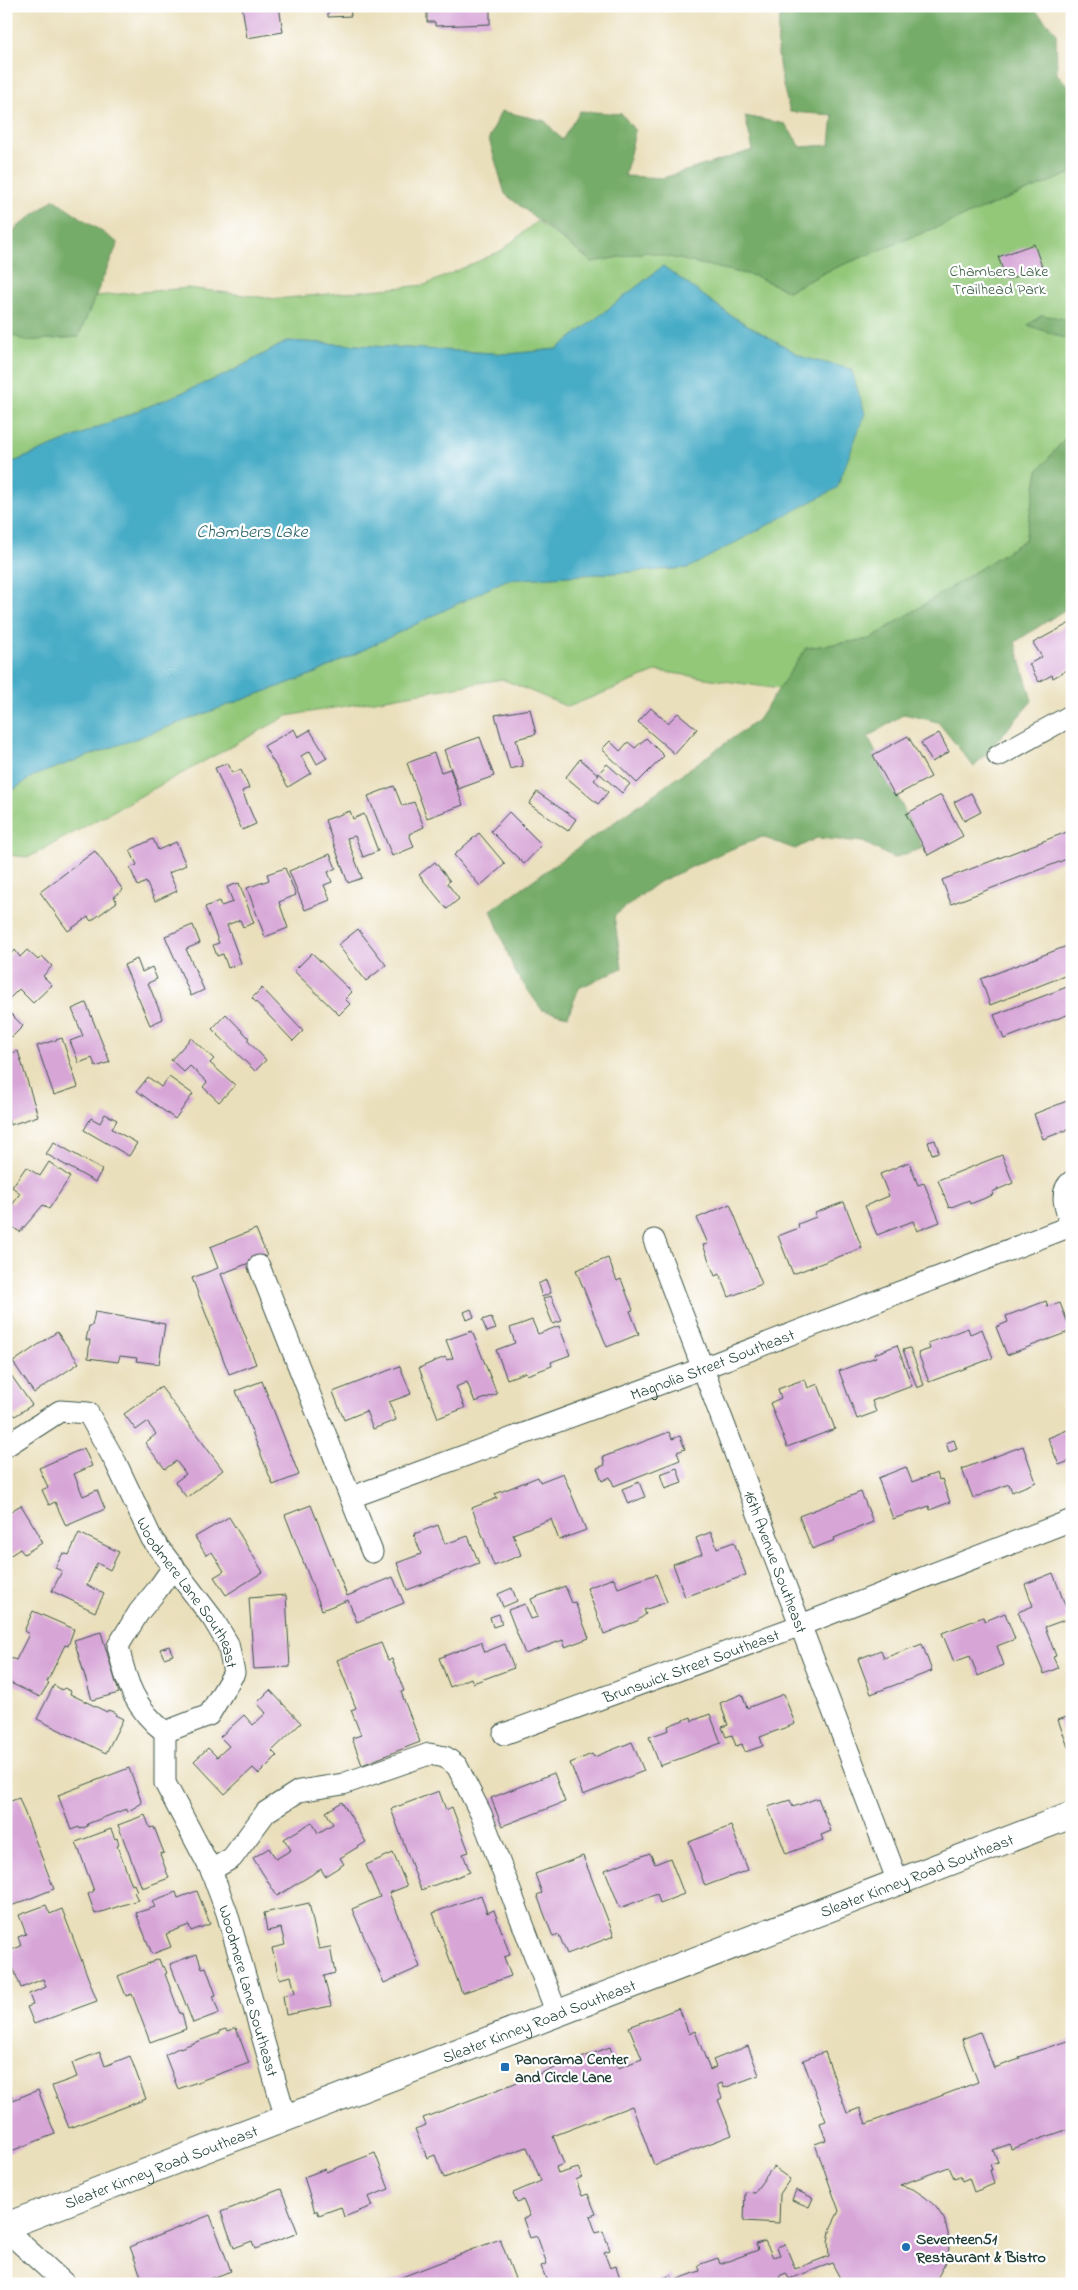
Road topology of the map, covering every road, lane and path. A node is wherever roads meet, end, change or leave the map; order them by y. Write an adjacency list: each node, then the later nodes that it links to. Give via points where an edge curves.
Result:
1 (1072, 715): 2 (street)
2 (998, 756)
3 (1072, 1180): 4 (street, via 1063,1199)
4 (1072, 1227): 7 (street, Magnolia Street Southeast)
5 (654, 1240): 7 (street, 16th Avenue Southeast)
6 (260, 1266): 9 (street)
7 (703, 1368): 9 (street, Magnolia Street Southeast); 13 (street, 16th Avenue Southeast)
8 (6, 1446): 12 (street, Woodmere Lane Southeast, via 60,1411 88,1414 116,1463 152,1539)
9 (352, 1496): 11 (street)
10 (1072, 1520): 13 (street, Brunswick Street Southeast)
11 (372, 1552)
12 (174, 1566): 14 (street, via 118,1646 125,1679 148,1719); 14 (street, Woodmere Lane Southeast, via 228,1644 234,1673 209,1715)
13 (801, 1625): 15 (street, Brunswick Street Southeast); 18 (street, 16th Avenue Southeast)
14 (166, 1732): 17 (street, Woodmere Lane Southeast, via 165,1783)
15 (504, 1734)
16 (1072, 1815): 18 (street, Sleater Kinney Road Southeast)
17 (211, 1870): 19 (street, via 232,1858 266,1812 299,1791 343,1784 429,1754 445,1757 457,1766 470,1788); 20 (street, Woodmere Lane Southeast, via 227,1913)
18 (898, 1882): 19 (street, Sleater Kinney Road Southeast)
19 (557, 2014): 20 (street, Sleater Kinney Road Southeast)
20 (286, 2119): 21 (street, Sleater Kinney Road Southeast)
21 (6, 2228): 22 (street)
22 (66, 2284)

